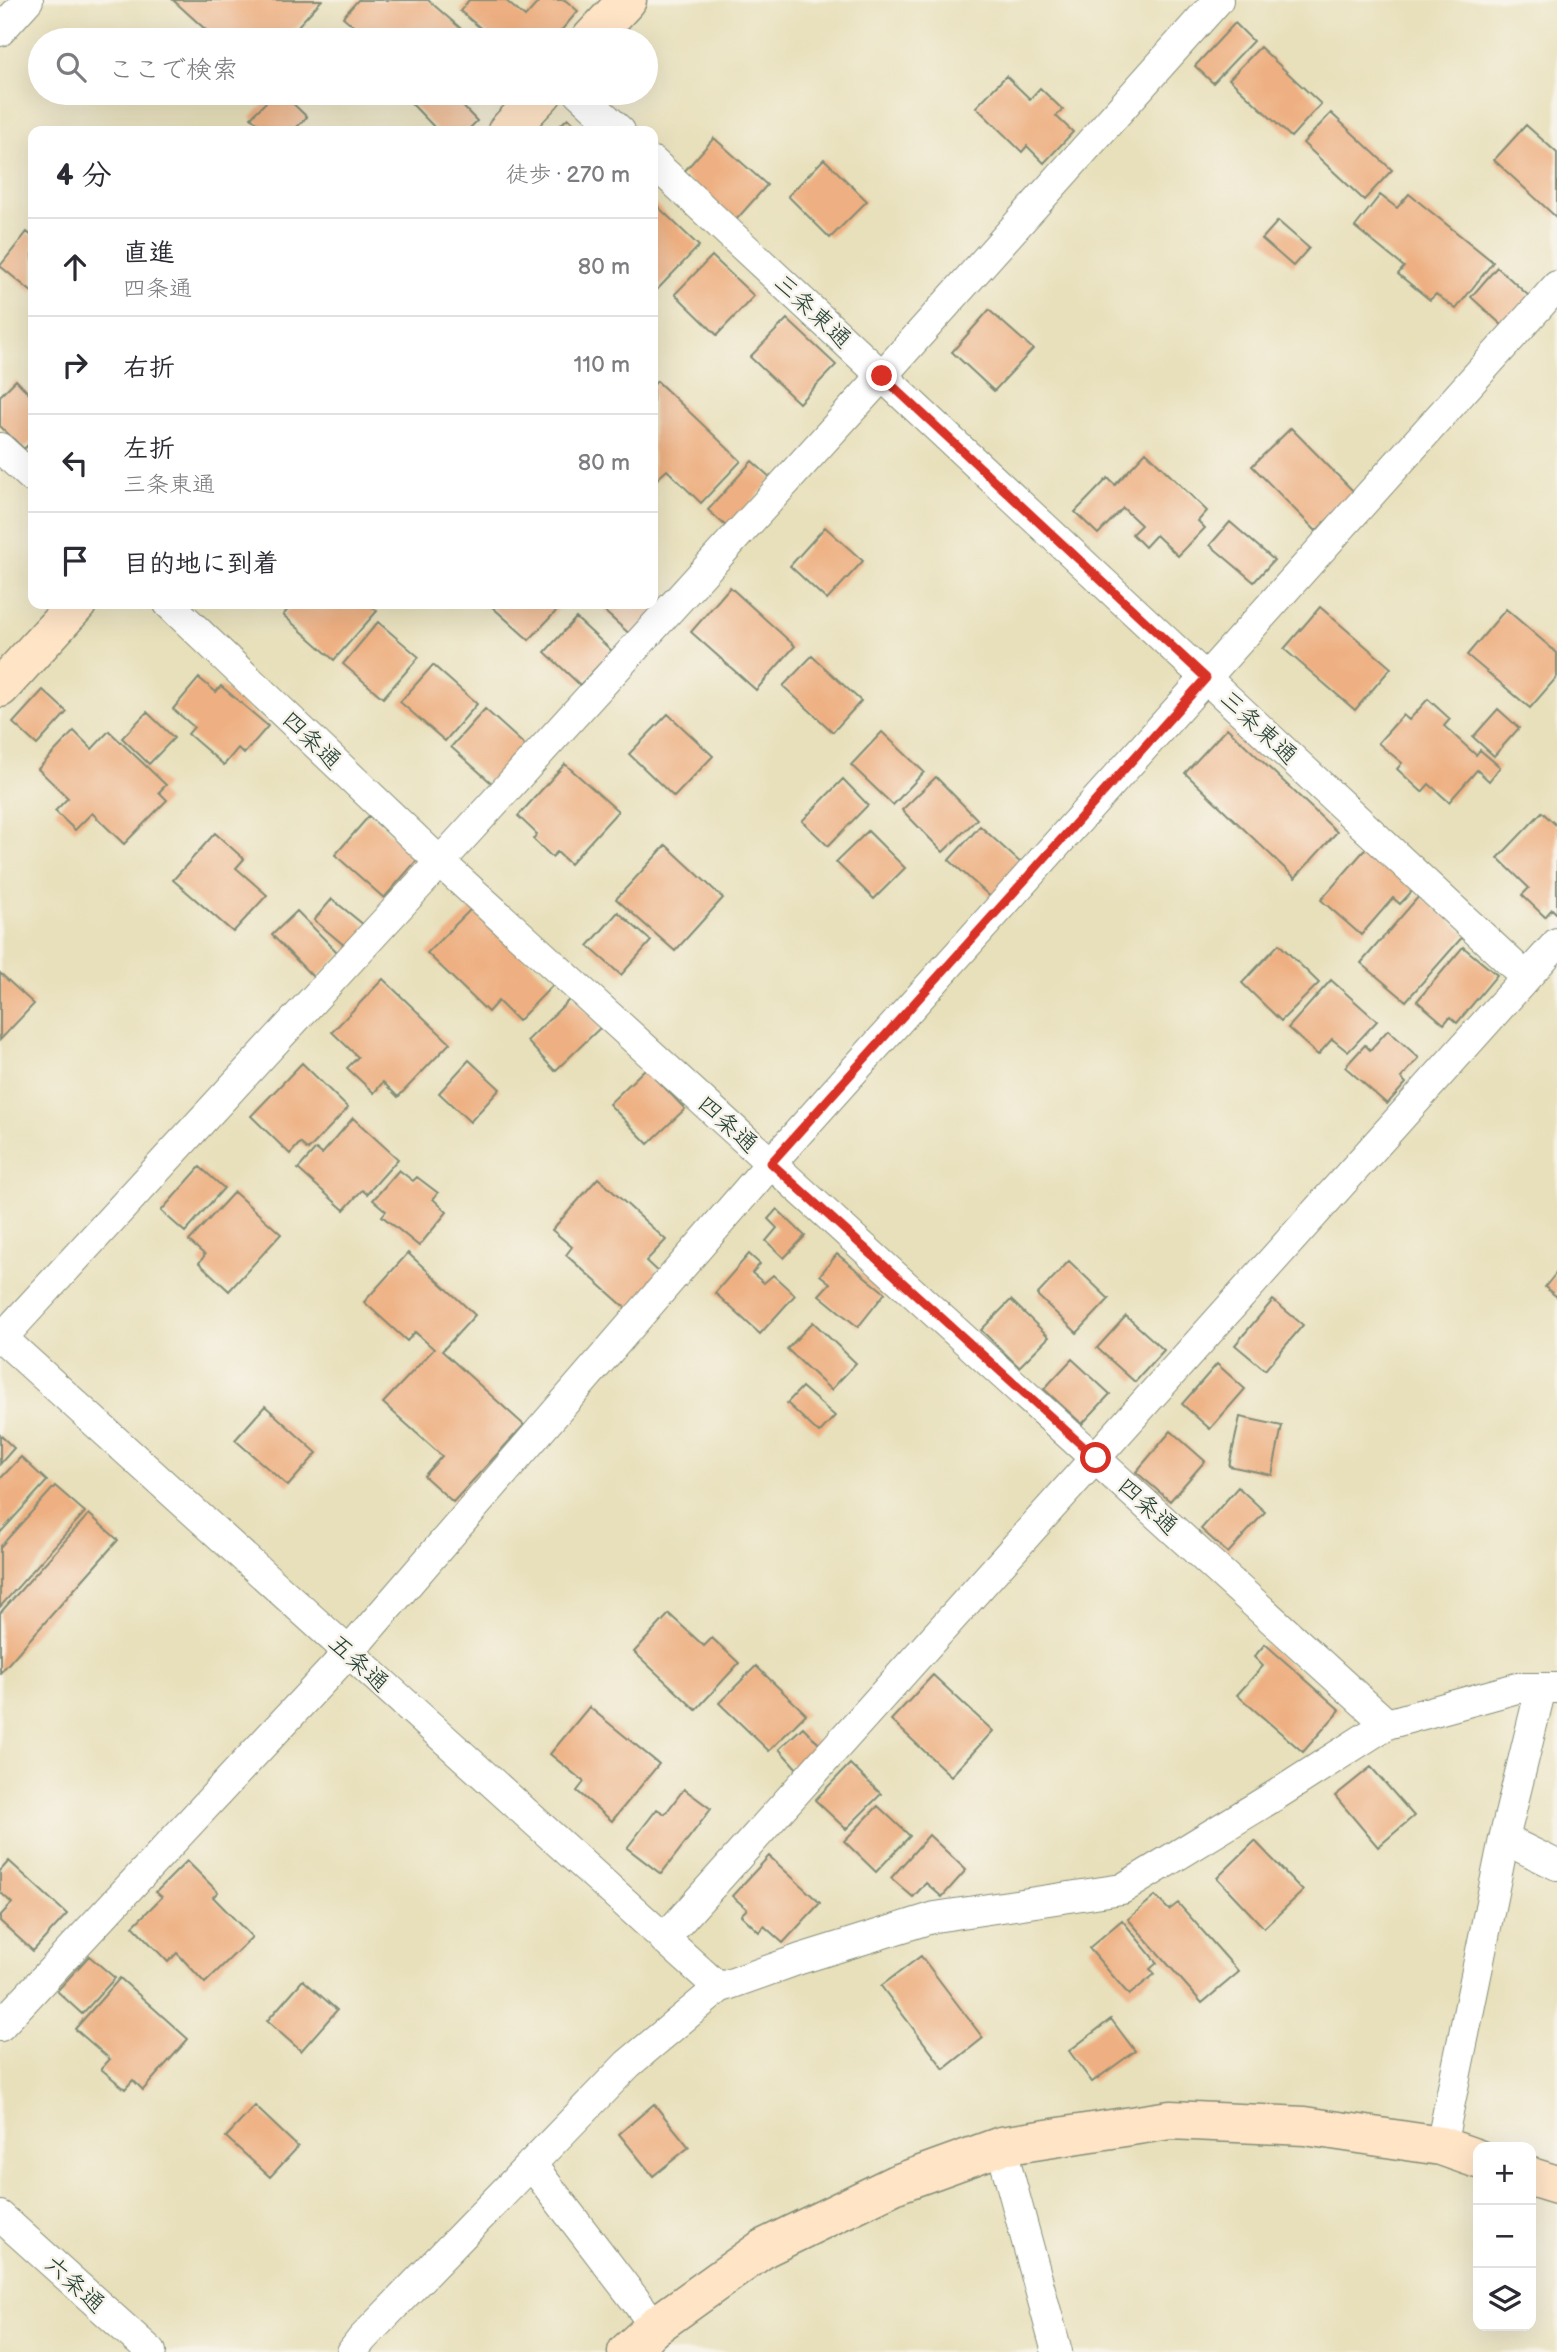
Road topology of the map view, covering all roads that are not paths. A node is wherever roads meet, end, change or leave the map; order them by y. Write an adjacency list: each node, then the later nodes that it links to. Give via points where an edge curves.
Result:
1 (29, 0): 5 (street)
2 (627, 0): 4 (street)
3 (1218, 0): 12 (street)
4 (601, 28)
5 (0, 31)
6 (532, 105): 8 (street)
7 (592, 105): 9 (street)
8 (513, 126)
9 (615, 126)
10 (658, 167): 12 (street, 三条東通)
11 (1557, 286): 17 (street)
12 (882, 376): 17 (street, 三条東通); 19 (street)
13 (0, 448): 14 (street)
14 (28, 473)
15 (72, 609): 18 (street)
16 (174, 609): 19 (street, 四条通)
17 (1206, 678): 21 (street, 三条東通); 22 (street)
18 (0, 688)
19 (440, 862): 22 (street, 四条通); 23 (street)
20 (1557, 943): 21 (street)
21 (1526, 977): 24 (street)
22 (771, 1163): 24 (street, 四条通); 25 (street)
23 (1, 1338): 25 (street, 五条通)
24 (1096, 1458): 27 (street, 四条通); 30 (street)
25 (348, 1653): 30 (street, 五条通); 32 (street)
26 (1549, 1688): 27 (street, via 1517,1688); 28 (street)
27 (1387, 1724): 31 (street, via 1122,1889 935,1917)
28 (1504, 1839): 29 (street); 34 (street)
29 (1557, 1865)
30 (664, 1938): 31 (street, 五条通)
31 (719, 1988): 36 (street, via 628,2064)
32 (0, 2026)
33 (1001, 2146): 34 (street, via 1170,2120 1305,2126); 40 (street, via 896,2184 764,2248); 44 (street)
34 (1441, 2146): 35 (street)
35 (1473, 2156)
36 (531, 2164): 40 (street); 42 (street)
37 (1536, 2178): 38 (street)
38 (1557, 2186)
39 (0, 2216): 41 (street, 六条通)
40 (655, 2326): 43 (street)
41 (151, 2352)
42 (352, 2352)
43 (627, 2352)
44 (1057, 2352)

